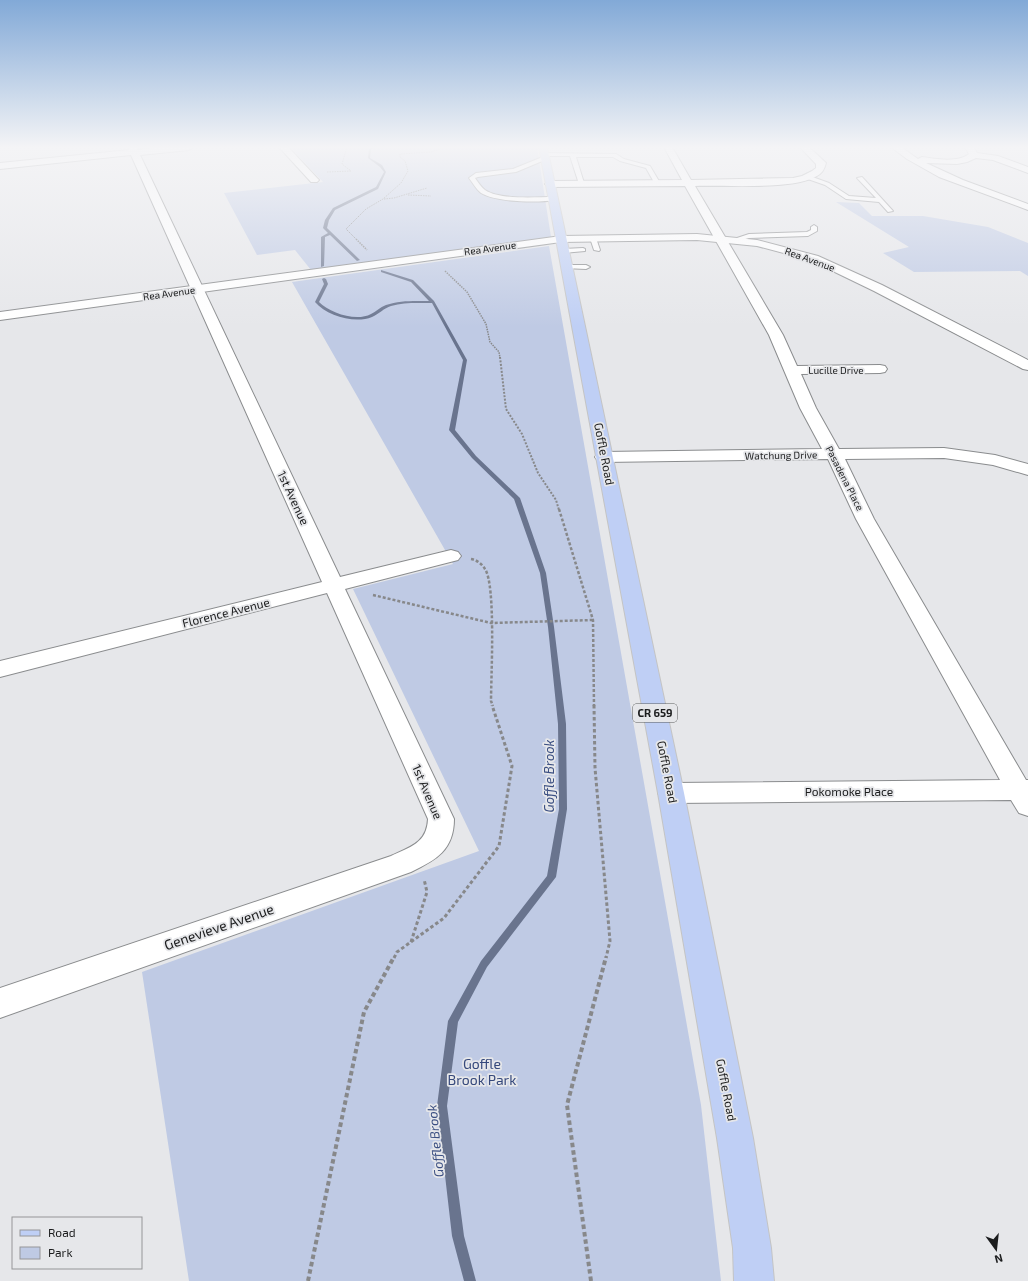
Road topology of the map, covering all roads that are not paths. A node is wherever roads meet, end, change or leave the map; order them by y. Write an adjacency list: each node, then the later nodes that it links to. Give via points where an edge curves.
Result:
1 (159, 207): 9 (street, 1st Avenue)
2 (557, 207): 8 (main road, Goffle Road / CR 659)
3 (705, 207): 7 (street, Pasadena Place)
4 (887, 207): 5 (lane)
5 (890, 211)
6 (814, 227): 7 (lane, via 814,231 808,234 749,236)
7 (728, 240): 8 (street, Rea Avenue, via 697,238 595,244); 11 (street, Rea Avenue, via 778,247 820,260); 13 (street, Pasadena Place)
8 (572, 255): 9 (street, Rea Avenue, via 430,256); 15 (main road, Goffle Road / CR 659)
9 (197, 289): 10 (street, Rea Avenue); 18 (street, 1st Avenue)
10 (0, 316)
11 (1028, 366)
12 (880, 369): 13 (street, Lucille Drive)
13 (792, 370): 14 (street, Pasadena Place, via 808,408)
14 (833, 454): 15 (street, Watchung Drive); 16 (street, Watchung Drive, via 961,454 995,460); 21 (street, Pasadena Place, via 865,519)
15 (604, 457): 20 (main road, Goffle Road / CR 659)
16 (1028, 470)
17 (451, 556): 18 (street, Florence Avenue)
18 (333, 586): 19 (street, Florence Avenue); 22 (street, 1st Avenue, via 441,819 442,831)
19 (0, 669)
20 (671, 793): 21 (street, Pokomoke Place); 24 (main road, Goffle Road / CR 659, via 735,1138 752,1248)
21 (1025, 795)
22 (427, 850): 23 (street, Genevieve Avenue, via 401,864)
23 (0, 1003)
24 (754, 1281)

